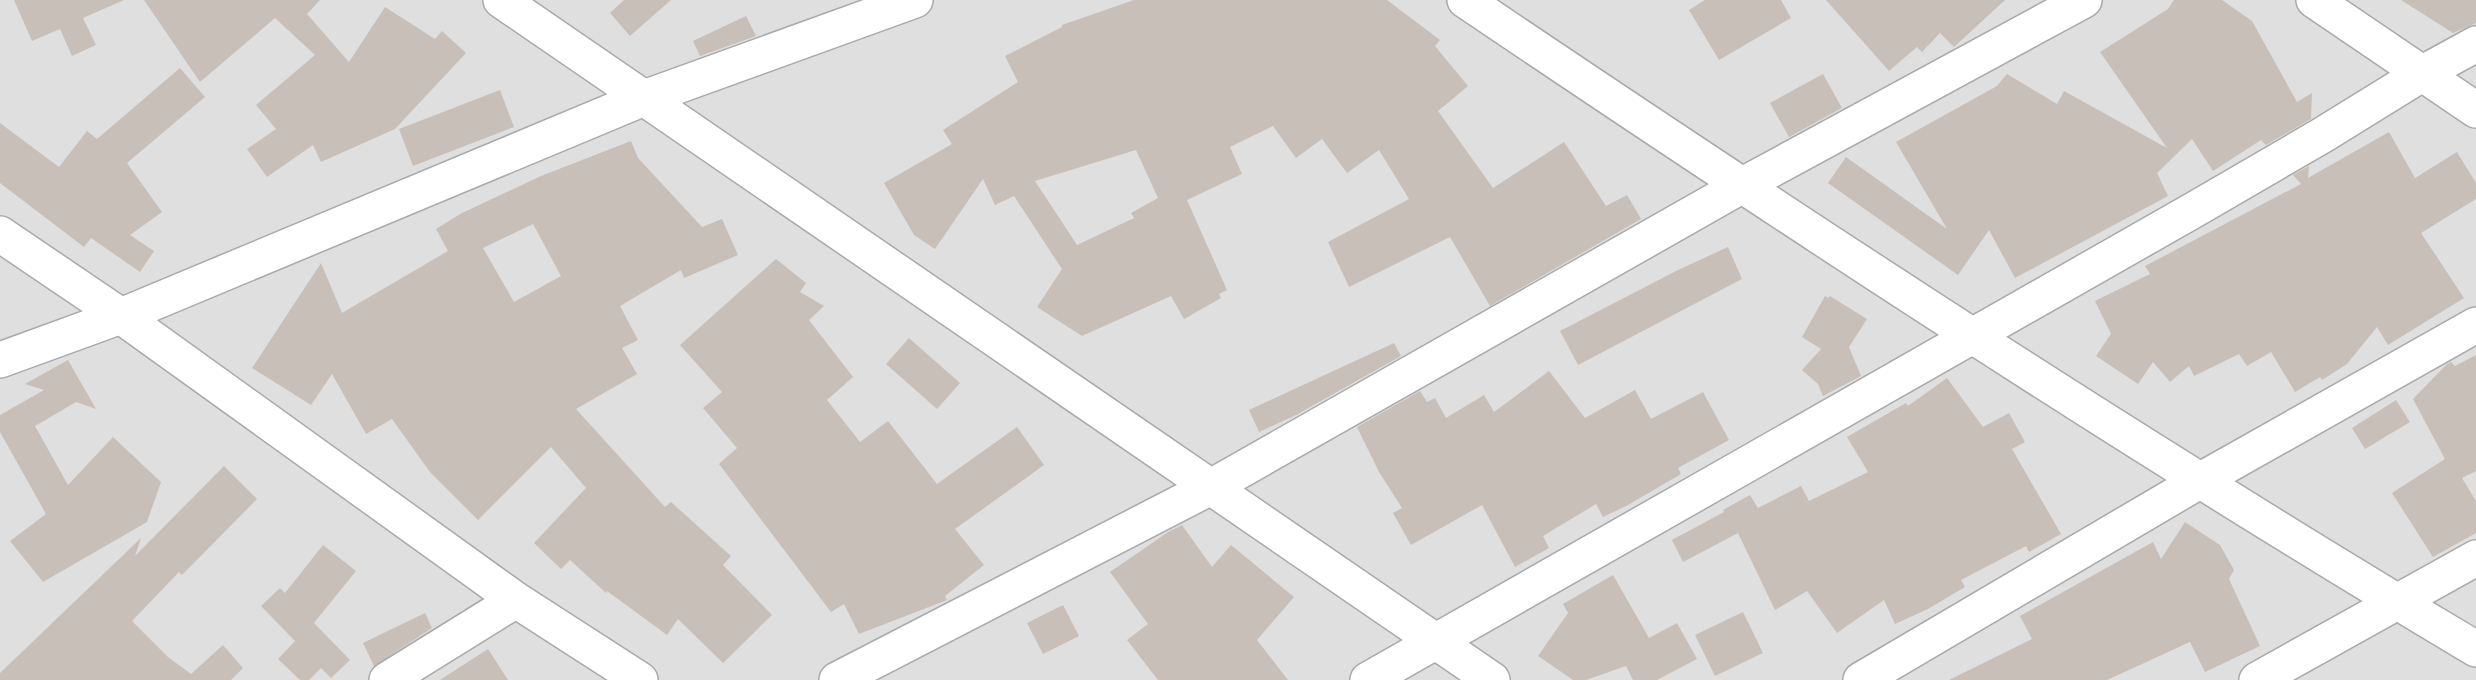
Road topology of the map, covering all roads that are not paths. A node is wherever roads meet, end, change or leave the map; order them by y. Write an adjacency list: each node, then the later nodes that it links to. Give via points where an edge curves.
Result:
1 (501, 0): 8 (street)
2 (915, 0): 8 (street)
3 (1465, 0): 10 (street)
4 (2084, 0): 10 (street)
5 (2314, 0): 7 (street)
6 (2476, 44): 7 (street)
7 (2423, 73): 9 (street); 14 (street)
8 (644, 98): 12 (street); 17 (street)
9 (2476, 110)
10 (1741, 186): 14 (street); 17 (street)
11 (0, 234): 12 (street)
12 (121, 316): 15 (street); 19 (street)
13 (2476, 325): 16 (street)
14 (1973, 334): 16 (street); 21 (street)
15 (0, 360)
16 (2202, 480): 20 (street); 28 (street)
17 (1211, 487): 21 (street); 25 (street)
18 (2476, 558): 20 (street)
19 (516, 600): 23 (street); 24 (street)
20 (2397, 602): 22 (street); 29 (street)
21 (1436, 642): 26 (street); 27 (street)
22 (2476, 649)
23 (387, 680)
24 (640, 680)
25 (837, 680)
26 (1368, 680)
27 (1492, 680)
28 (1861, 680)
29 (2258, 680)

